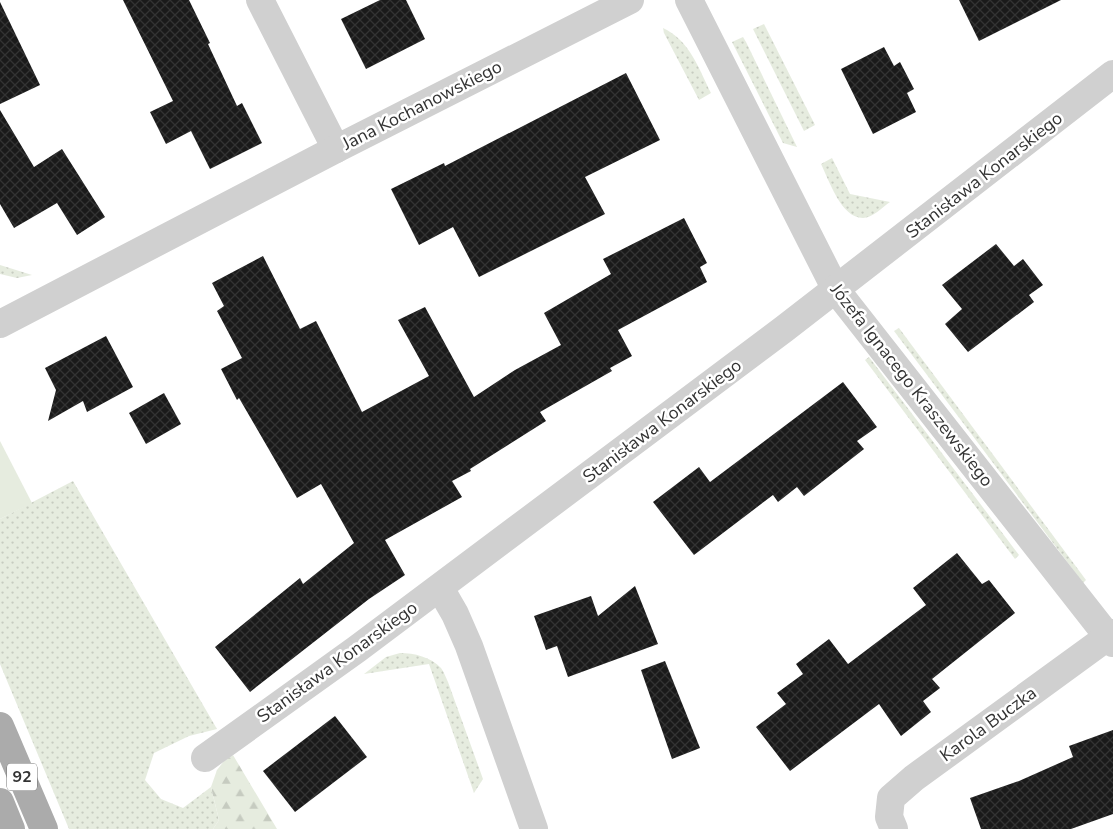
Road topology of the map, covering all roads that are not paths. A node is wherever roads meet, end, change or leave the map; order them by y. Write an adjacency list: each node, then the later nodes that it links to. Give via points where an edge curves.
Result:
1 (260, 0): 5 (street, Jana Kochanowskiego)
2 (630, 0): 5 (street, Jana Kochanowskiego)
3 (689, 0): 6 (street, Józefa Ignacego Kraszewskiego)
4 (1113, 74): 6 (street, Stanisława Konarskiego)
5 (336, 149): 7 (street)
6 (836, 290): 8 (street, Stanisława Konarskiego); 9 (street, Józefa Ignacego Kraszewskiego)
7 (0, 324)
8 (440, 588): 11 (street, Stanisława Konarskiego); 15 (street, via 469,646)
9 (1111, 638): 16 (street, Karola Buczka, via 914,778 891,798 889,817)
10 (0, 726): 14 (main road, 92)
11 (205, 758)
12 (0, 802): 13 (main road, 92)
13 (11, 829)
14 (44, 829)
15 (534, 829)
16 (894, 829)

